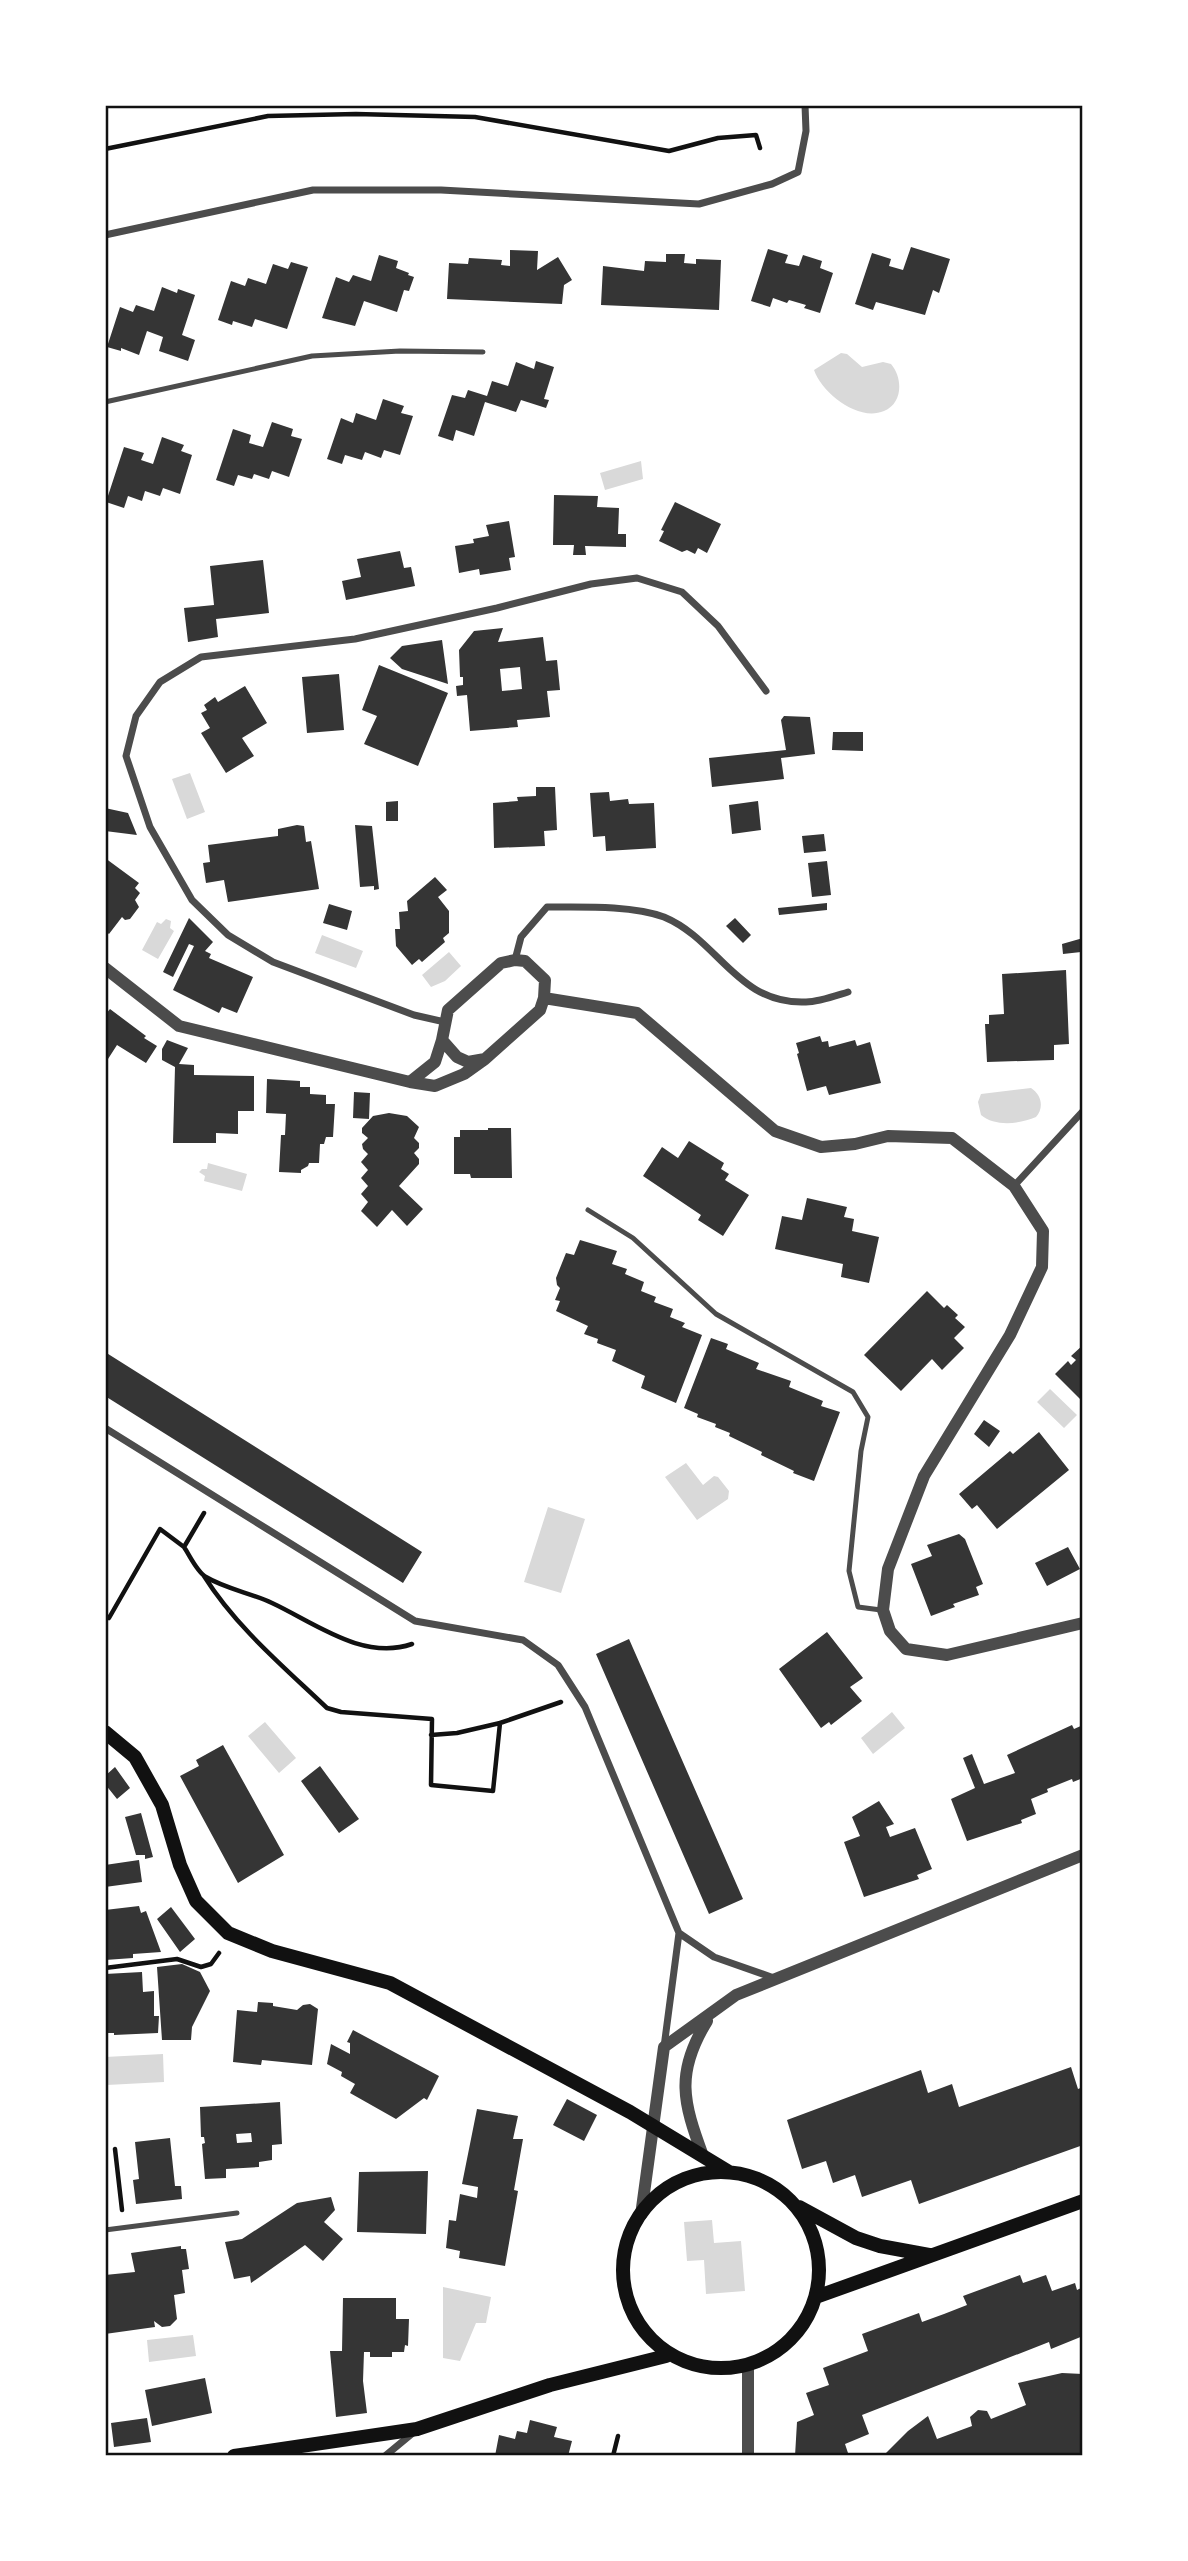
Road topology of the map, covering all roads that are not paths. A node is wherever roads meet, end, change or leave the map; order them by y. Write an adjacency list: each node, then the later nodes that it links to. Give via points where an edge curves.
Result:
1 (805, 105): 2 (street, via 806,131 798,172 699,204 441,190 313,190)
2 (105, 235)
3 (483, 352): 4 (lane, via 312,356)
4 (105, 402)
5 (766, 691): 10 (street, via 718,626 682,592 637,578 591,584 355,639 201,657 159,682 136,716 126,756 150,827 192,900 229,935 273,962)
6 (515, 960): 8 (street, via 521,937 547,907 605,907 661,916 684,928 709,947 735,977 767,997 806,1002); 9 (street, via 525,961 545,980); 10 (street, via 501,963 448,1010)
7 (105, 968): 13 (street, via 178,1026)
8 (848, 992)
9 (544, 998): 12 (street, via 540,1010); 15 (street, via 637,1013 775,1131 821,1147 888,1136 952,1138)
10 (444, 1022): 11 (street)
11 (443, 1040): 12 (street, via 457,1057 468,1062); 13 (street, via 435,1062)
12 (485, 1059): 13 (street, via 435,1086)
13 (410, 1082)
14 (1083, 1111): 15 (street)
15 (1014, 1186): 18 (street, via 1043,1231 1042,1267 1010,1335 924,1476 888,1569)
16 (588, 1210): 18 (lane, via 633,1238 716,1314 853,1392 868,1418 849,1571 858,1607)
17 (105, 1428): 22 (street, via 415,1621 523,1640 558,1665 585,1707)
18 (883, 1610): 19 (street, via 890,1631 906,1649 947,1655)
19 (1083, 1623)
20 (105, 1732): 26 (main road, via 135,1757 162,1805 196,1901 228,1933 272,1951 390,1983)
21 (1083, 1855): 23 (street)
22 (679, 1933): 23 (street, via 714,1957); 25 (street)
23 (774, 1978): 24 (street, via 736,1994)
24 (710, 2015): 25 (street); 27 (street, via 685,2068 690,2121)
25 (664, 2047): 26 (street)
26 (654, 2126): 27 (main road); 32 (street)
27 (703, 2156): 28 (main road)
28 (729, 2172): 30 (main road, via 758,2179); 32 (main road, via 699,2174 671,2185)
29 (1083, 2201): 34 (main road)
30 (791, 2203): 34 (main road, via 856,2238); 35 (main road, via 815,2242)
31 (237, 2213): 33 (lane)
32 (641, 2215): 36 (main road, via 623,2261 625,2292 636,2320)
33 (105, 2230)
34 (931, 2256): 35 (main road)
35 (816, 2297): 37 (main road, via 789,2341)
36 (666, 2356): 37 (main road, via 711,2368); 38 (main road, via 550,2385)
37 (748, 2364): 41 (street)
38 (417, 2429): 39 (main road); 40 (street)
39 (234, 2456)
40 (385, 2456)
41 (748, 2456)

